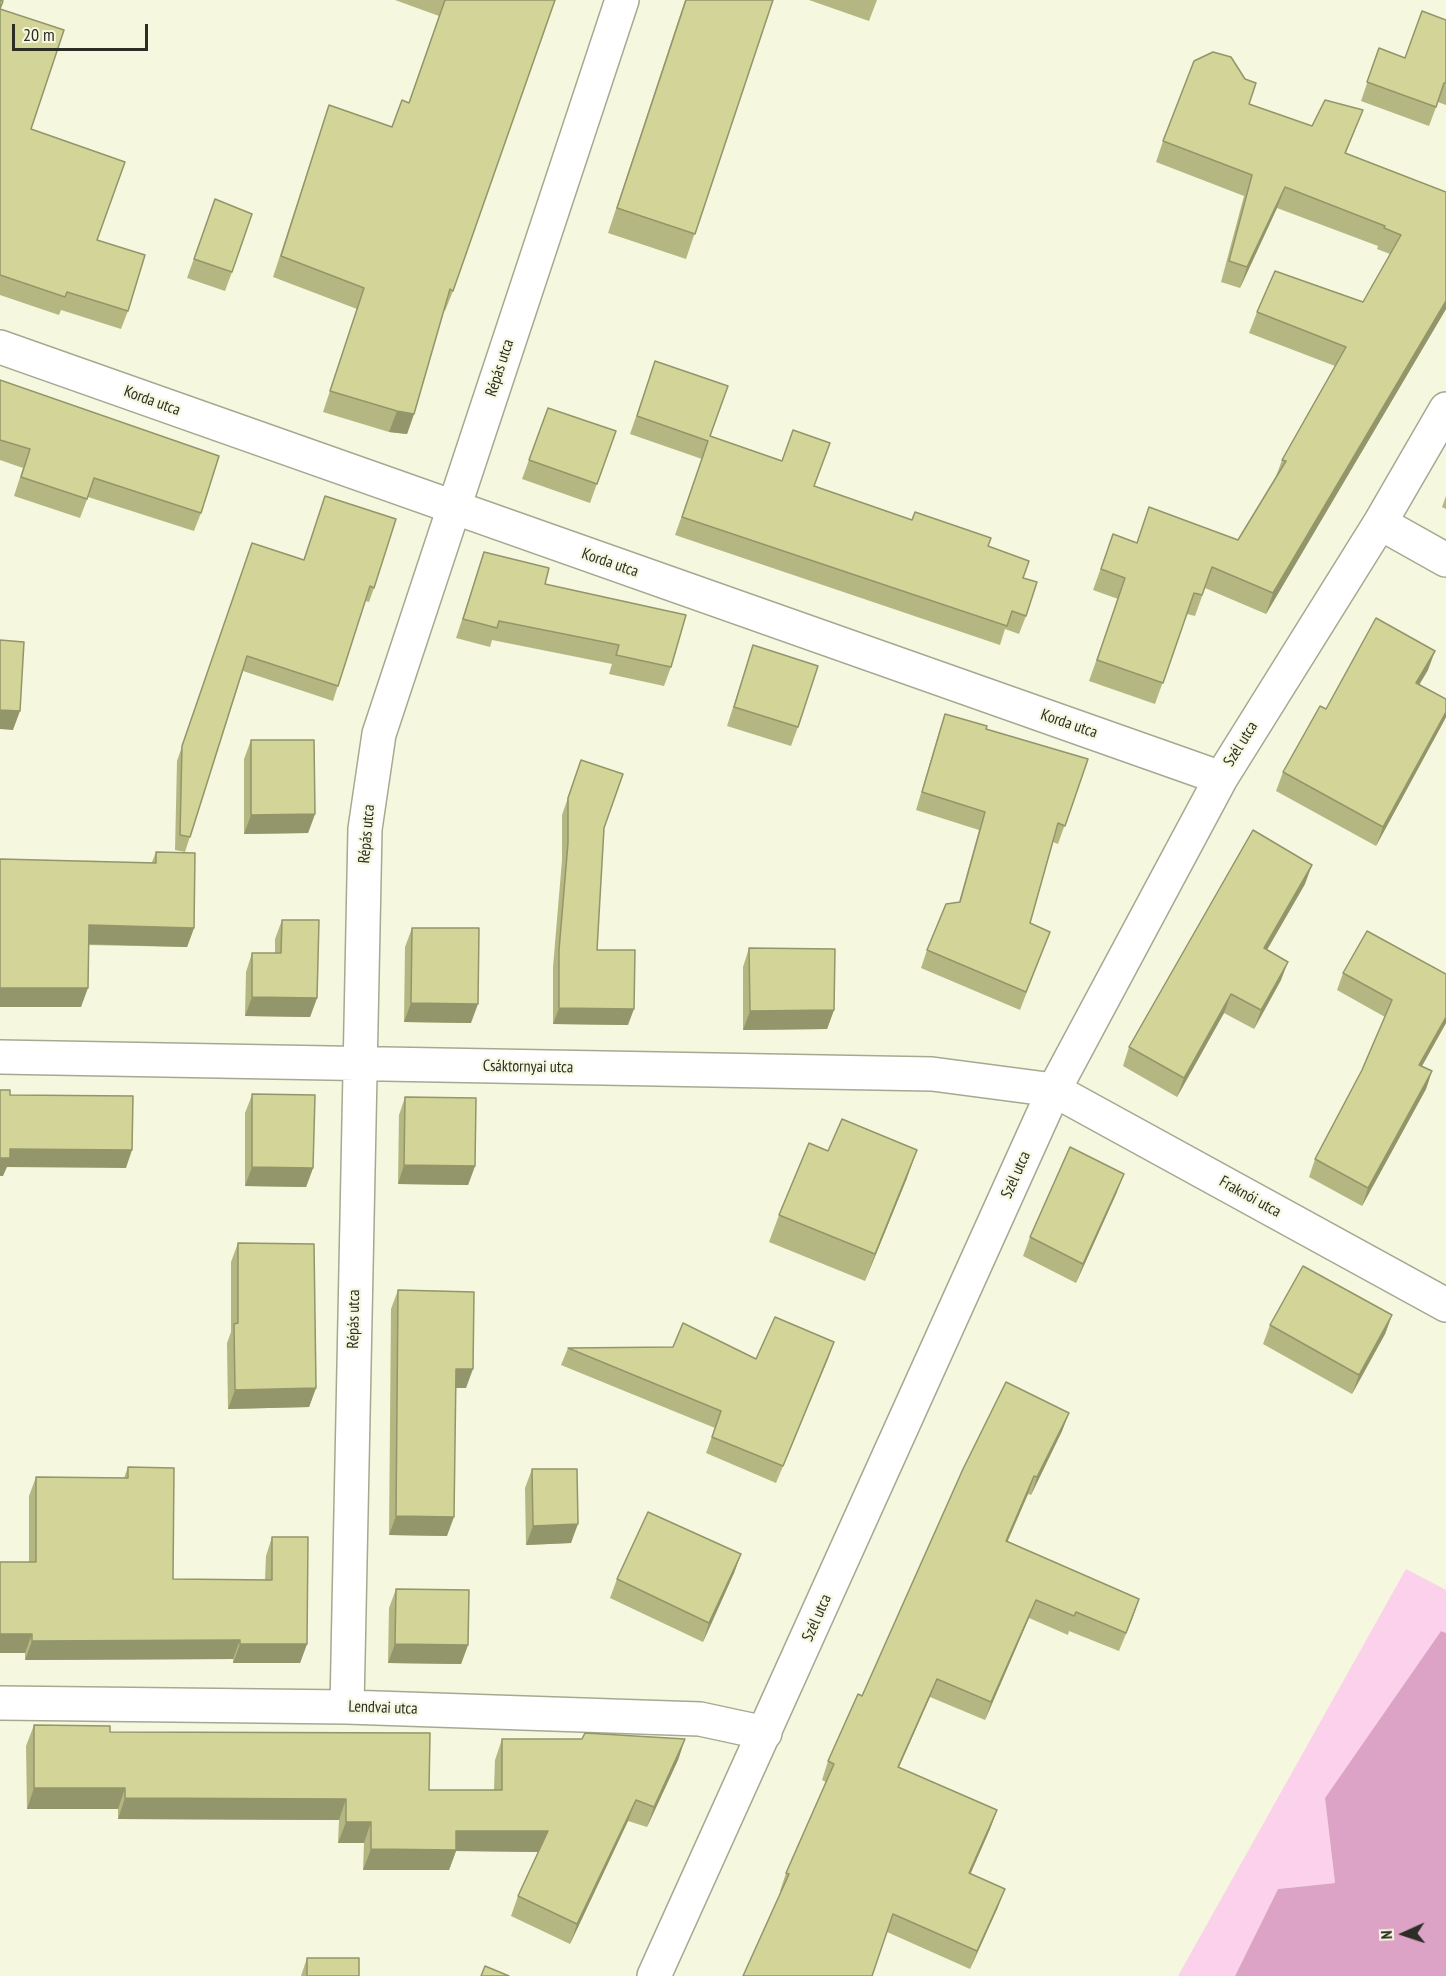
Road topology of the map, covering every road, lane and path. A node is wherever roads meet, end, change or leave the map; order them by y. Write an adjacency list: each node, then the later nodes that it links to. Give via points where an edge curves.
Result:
1 (622, 0): 4 (street, Répás utca)
2 (0, 347): 4 (street, Korda utca)
3 (1446, 409): 5 (street, Szél utca)
4 (453, 508): 7 (street, Korda utca); 9 (street, Répás utca, via 379,734 365,829)
5 (1380, 523): 6 (street); 7 (street, Szél utca)
6 (1446, 560)
7 (1221, 778): 10 (street, Szél utca)
8 (0, 1057): 9 (street, Csáktornyai utca)
9 (358, 1064): 10 (street, Csáktornyai utca, via 932,1074); 13 (street, Répás utca)
10 (1054, 1090): 11 (street, Fraknói utca); 14 (street, Szél utca)
11 (1446, 1305)
12 (0, 1703): 13 (street, Lendvai utca)
13 (346, 1707): 14 (street, Lendvai utca, via 700,1719)
14 (765, 1733): 15 (street, Szél utca)
15 (654, 1976)

